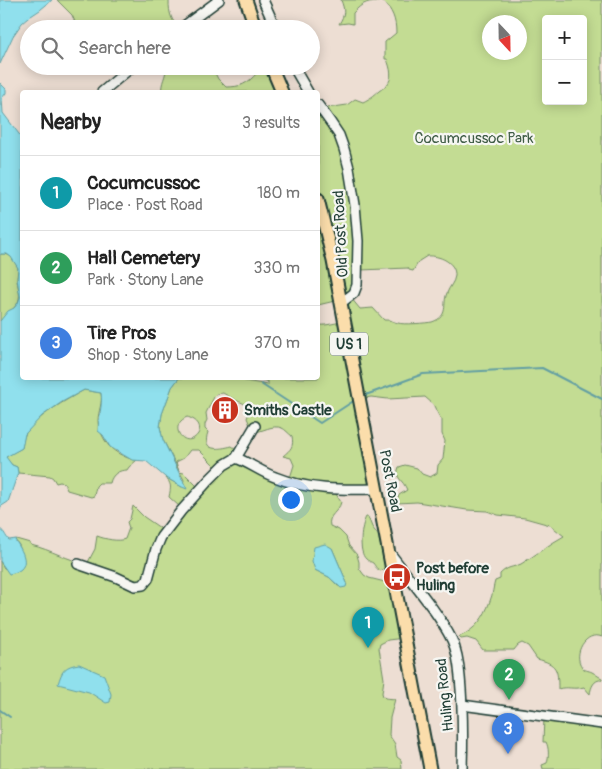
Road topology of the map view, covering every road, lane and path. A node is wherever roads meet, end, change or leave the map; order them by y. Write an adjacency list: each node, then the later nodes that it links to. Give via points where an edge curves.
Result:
1 (219, 0): 4 (street)
2 (246, 0): 5 (main road)
3 (263, 0): 6 (street)
4 (192, 20)
5 (253, 20)
6 (272, 20)
7 (122, 75): 10 (street)
8 (274, 75): 11 (main road)
9 (298, 75): 12 (street)
10 (104, 90)
11 (281, 90)
12 (307, 90)
13 (320, 108): 16 (street, Old Post Road, via 339,135 355,204 357,285 354,293)
14 (320, 216): 15 (main road, Post Road / US 1)
15 (322, 232): 16 (main road, Post Road / US 1)
16 (341, 303): 19 (main road, Post Road / US 1)
17 (255, 426): 18 (street)
18 (236, 458): 19 (street, via 275,478 300,485); 21 (street, via 224,464 160,537 148,580 143,585 135,586)
19 (375, 489): 20 (main road, Post Road / US 1)
20 (387, 549): 22 (street, Huling Road, via 453,642 459,666); 24 (main road, Post Road / US 1)
21 (78, 564)
22 (462, 705): 23 (street); 25 (street, Huling Road)
23 (602, 724)
24 (430, 769)
25 (462, 769)

